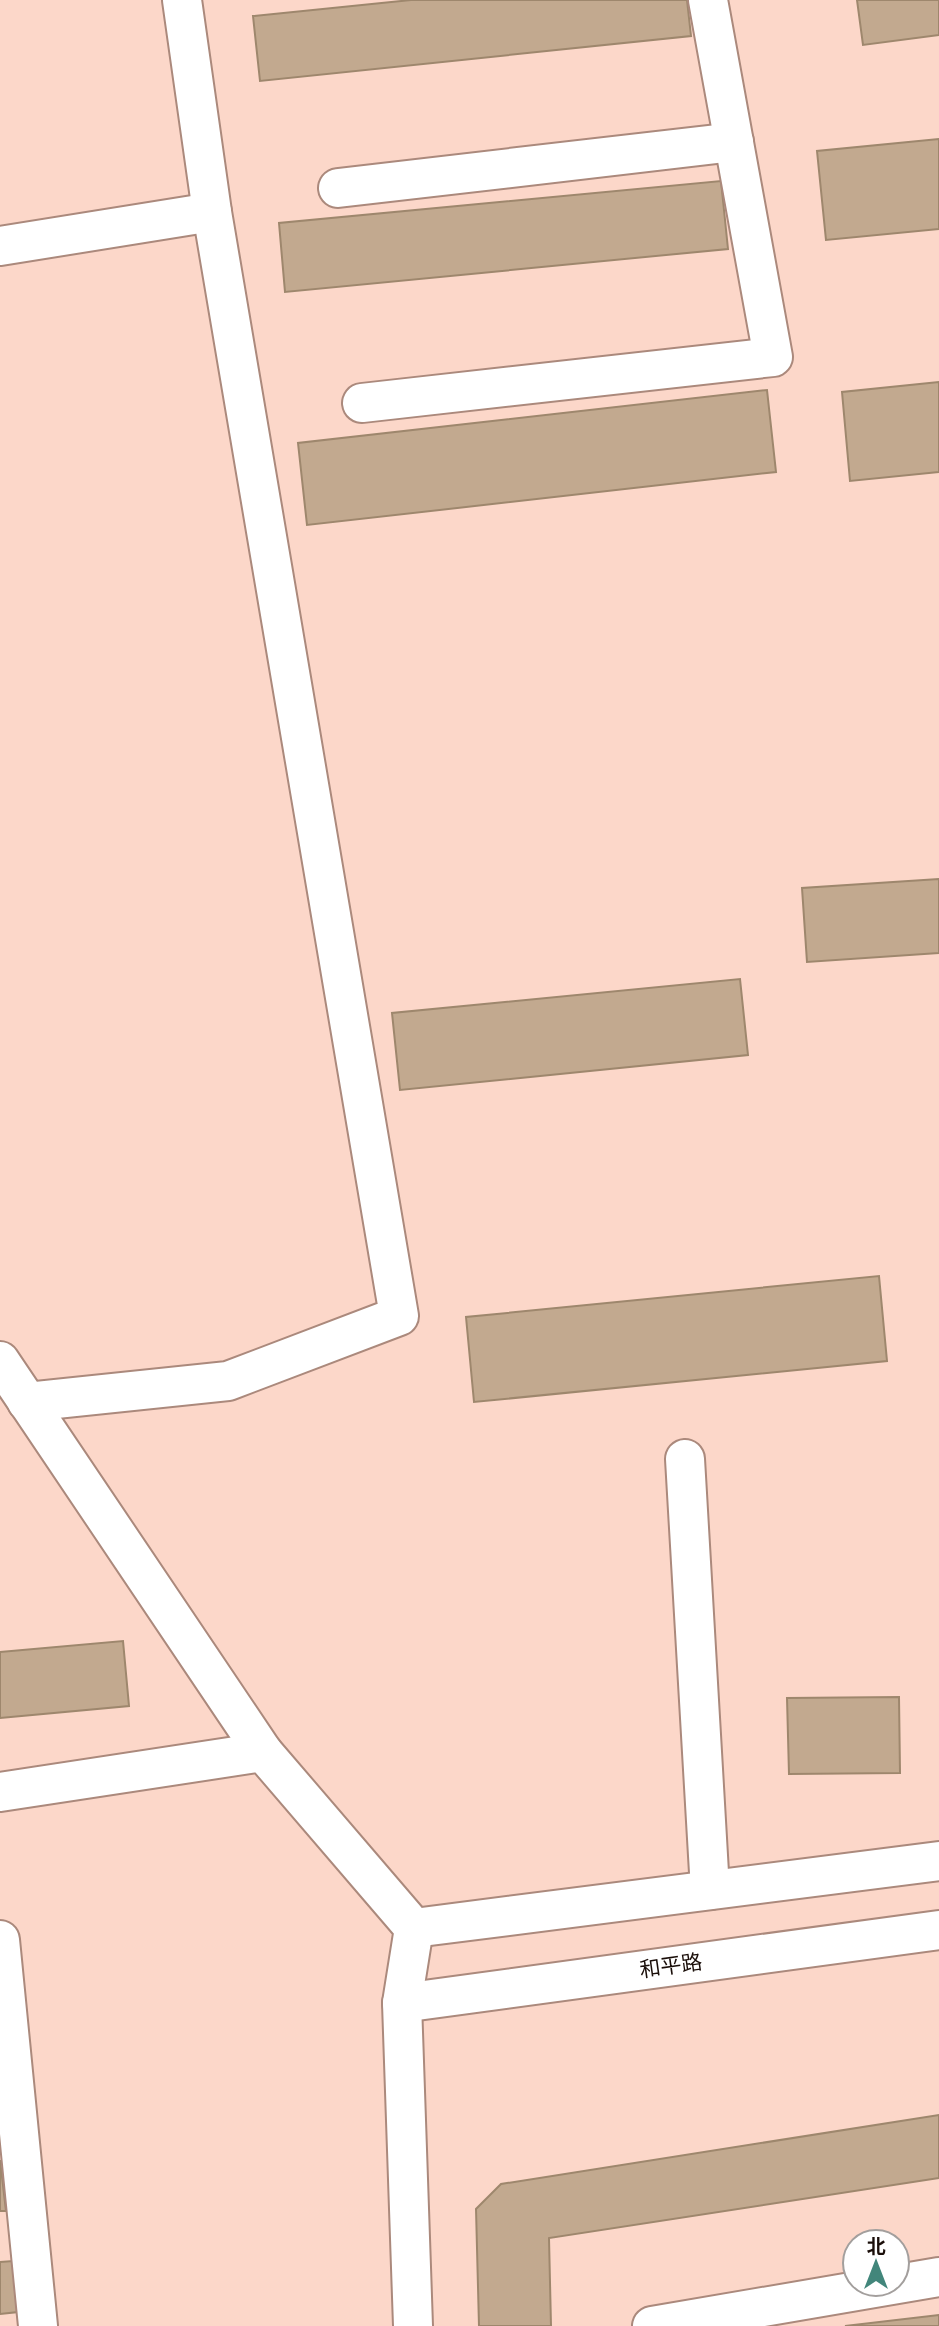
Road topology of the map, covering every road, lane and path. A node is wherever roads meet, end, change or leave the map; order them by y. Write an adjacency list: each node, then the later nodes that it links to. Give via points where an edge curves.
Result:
1 (182, 0): 5 (street)
2 (708, 0): 3 (street)
3 (734, 142): 4 (street); 7 (street, via 773,358)
4 (338, 188)
5 (212, 212): 6 (street); 9 (street, via 399,1316 228,1381)
6 (0, 246)
7 (362, 404)
8 (0, 1360): 9 (street)
9 (27, 1402): 11 (street)
10 (685, 1459): 14 (street)
11 (263, 1752): 12 (street); 15 (street)
12 (0, 1793)
13 (939, 1861): 14 (street)
14 (710, 1890): 15 (street)
15 (414, 1928): 18 (street)
16 (939, 1930): 18 (street, 和平路)
17 (0, 1940): 20 (street)
18 (402, 2003): 21 (street)
19 (939, 2277): 22 (street)
20 (38, 2326)
21 (413, 2326)
22 (652, 2326)

